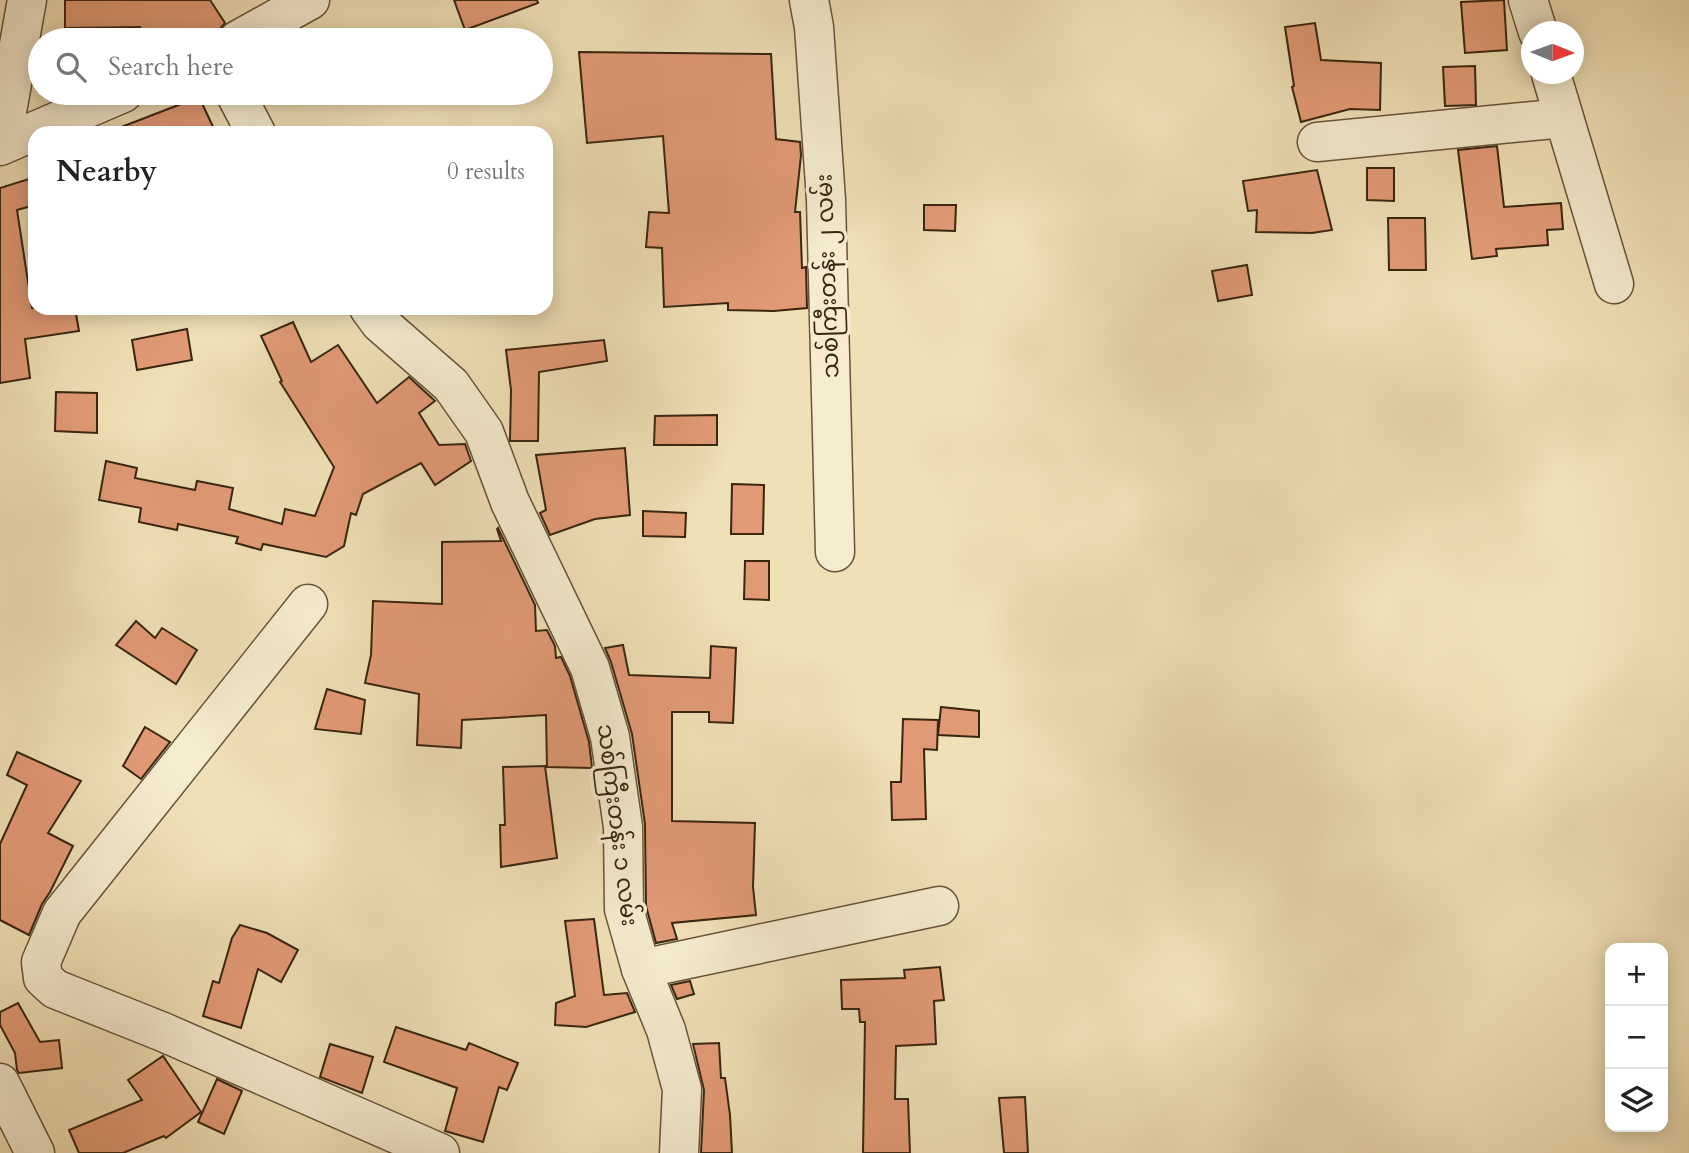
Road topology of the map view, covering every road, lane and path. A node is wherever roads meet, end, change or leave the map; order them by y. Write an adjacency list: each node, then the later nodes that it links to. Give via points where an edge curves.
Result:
1 (27, 0): 15 (street)
2 (310, 0): 6 (street)
3 (809, 0): 18 (street, သစ်ကြီးတန်း ၂ လမ်း, via 826,200)
4 (1528, 0): 5 (street)
5 (1535, 21)
6 (260, 28)
7 (1554, 84): 10 (street)
8 (95, 105): 11 (street)
9 (241, 105): 12 (street)
10 (1564, 118): 14 (street); 16 (street)
11 (46, 126)
12 (252, 126)
13 (28, 134): 15 (street)
14 (1317, 142)
15 (0, 146)
16 (1614, 284)
17 (374, 315): 21 (street, သစ်ကြီးတန်း ၁ လမ်း, via 451,385 484,432 510,502 590,668 610,737 623,827 625,909)
18 (835, 552)
19 (307, 604): 24 (street, via 62,913 41,962 43,978 54,989)
20 (939, 906): 21 (street)
21 (641, 969): 25 (street, သစ်ကြီးတန်း ၁ လမ်း, via 666,1030 682,1089)
22 (0, 1083): 23 (street)
23 (35, 1153)
24 (440, 1153)
25 (679, 1153)

